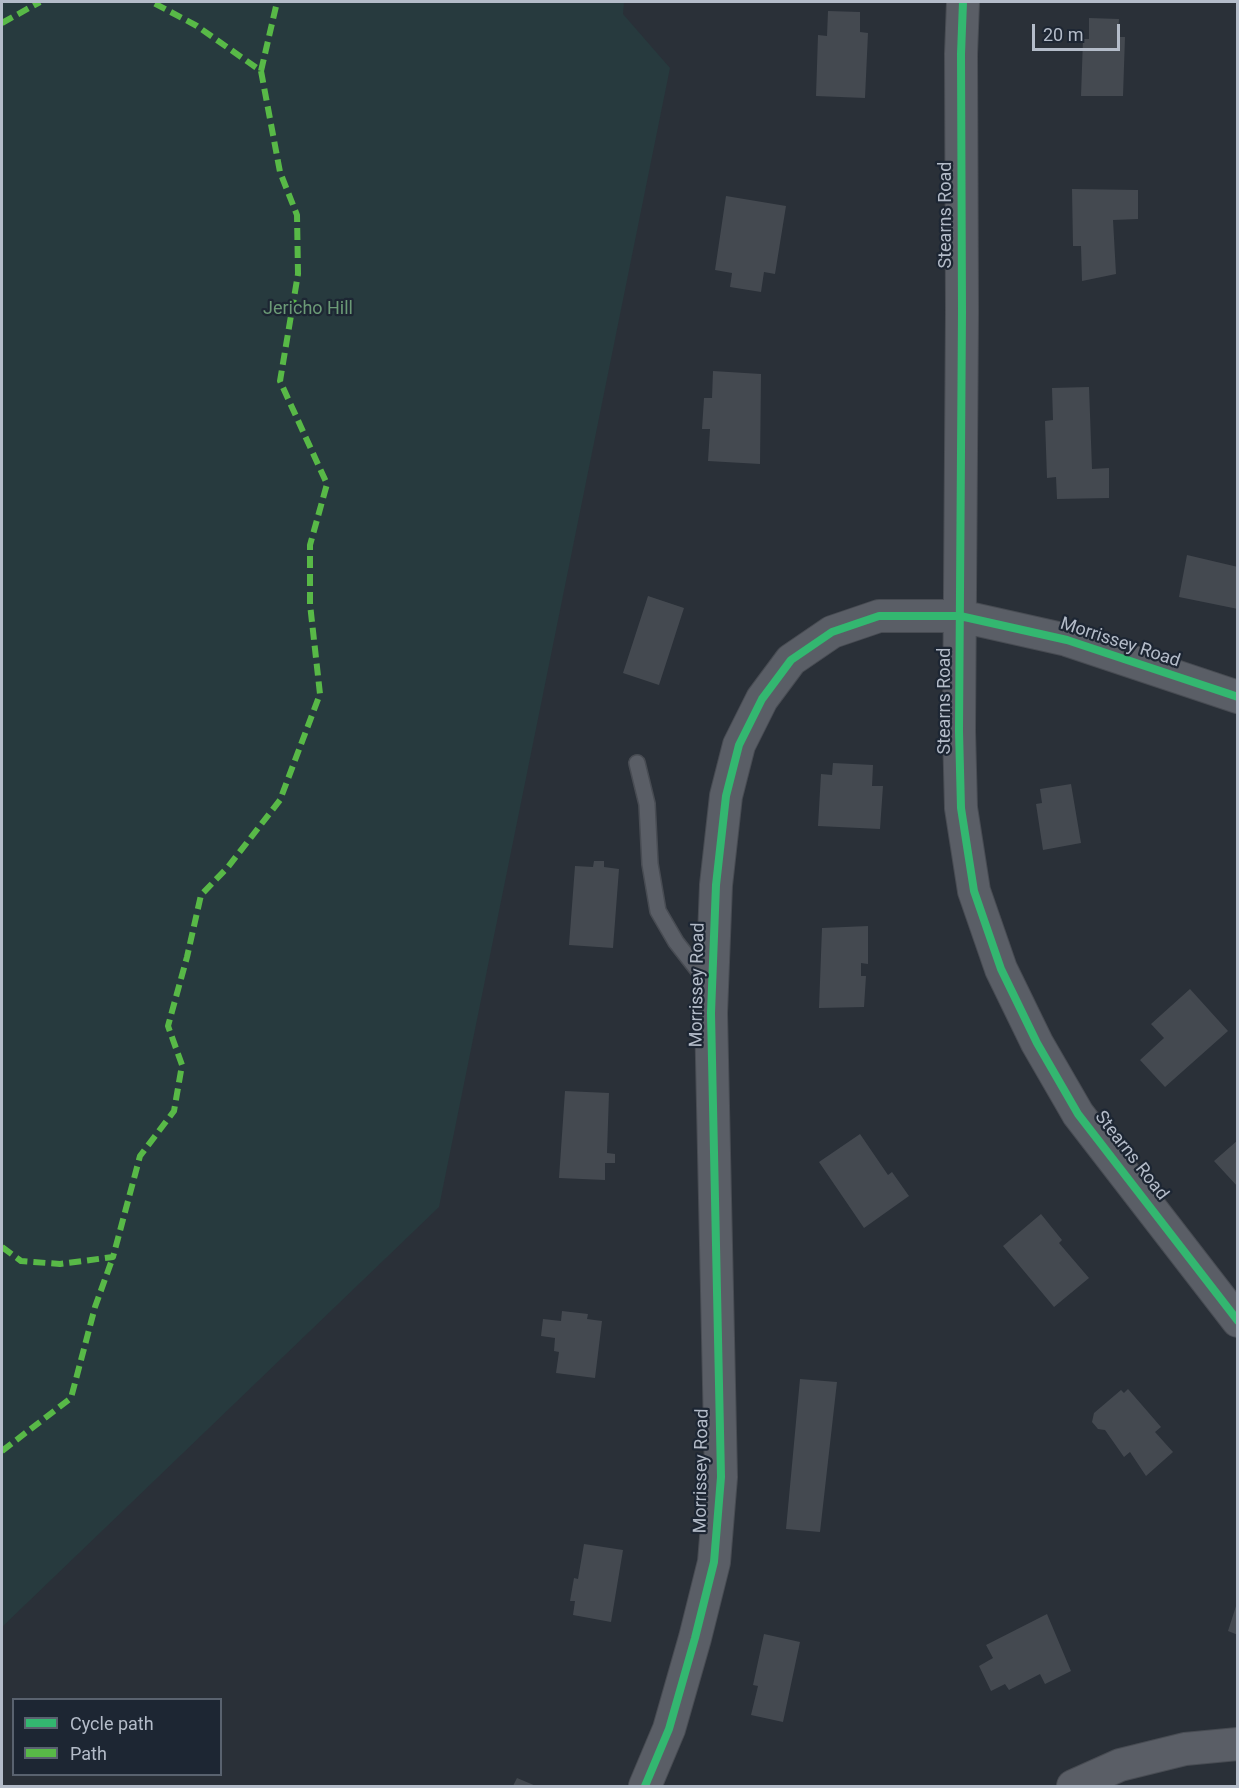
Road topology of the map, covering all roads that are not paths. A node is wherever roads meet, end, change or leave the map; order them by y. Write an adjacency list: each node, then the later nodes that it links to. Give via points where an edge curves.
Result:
1 (963, 2): 2 (street, Stearns Road)
2 (960, 616): 3 (street, Morrissey Road, via 1067,640); 5 (street, Morrissey Road, via 879,616 832,632 791,660 762,699 739,745 726,796 716,885); 6 (street, Stearns Road, via 961,808 974,891 1001,969 1036,1043 1078,1114)
3 (1238, 697)
4 (637, 763): 5 (lane, via 647,804 650,864 658,911 676,942)
5 (712, 988): 8 (street, Morrissey Road, via 721,1477 714,1562 669,1729)
6 (1238, 1321)
7 (1238, 1744): 9 (street, via 1185,1749 1120,1765)
8 (645, 1786)
9 (1072, 1786)

